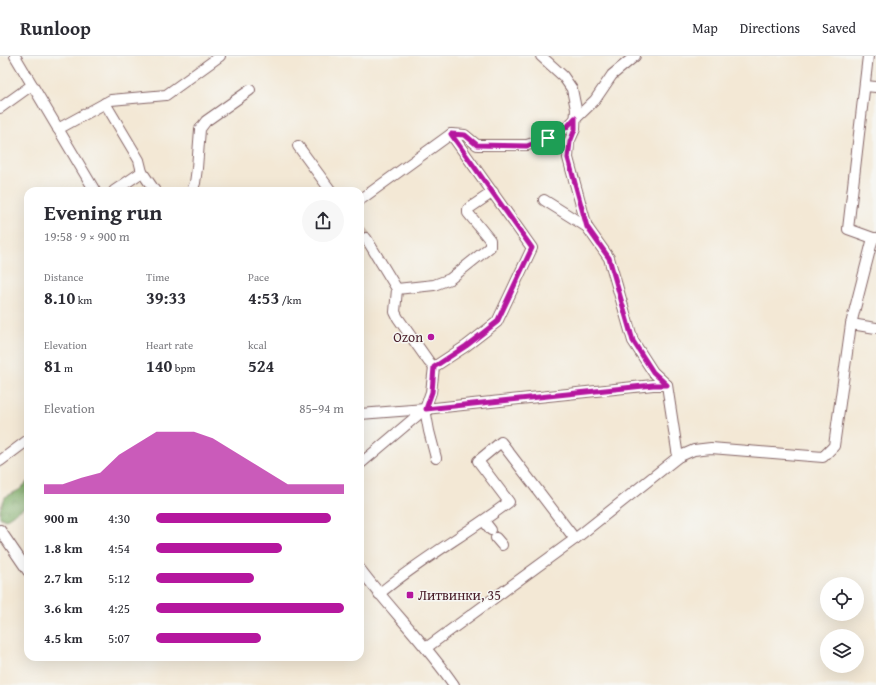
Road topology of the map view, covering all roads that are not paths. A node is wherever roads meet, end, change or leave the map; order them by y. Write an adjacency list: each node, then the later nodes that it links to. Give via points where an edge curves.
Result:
1 (15, 56): 6 (street)
2 (220, 56): 10 (street, via 166,95 111,100)
3 (541, 56): 12 (street, via 563,76 572,89)
4 (868, 56): 7 (street)
5 (630, 58): 12 (street)
6 (32, 85): 11 (street); 13 (street)
7 (865, 86): 8 (street); 27 (street, via 848,229)
8 (876, 87)
9 (250, 90): 20 (street, via 206,121 200,129)
10 (105, 103): 13 (street); 16 (street, via 138,160)
11 (0, 108)
12 (575, 118): 14 (street, via 567,127 527,146 477,145 465,135); 25 (street, via 568,158)
13 (58, 129): 17 (street)
14 (451, 134): 22 (street); 23 (street)
15 (298, 146): 21 (street)
16 (142, 172): 18 (street); 19 (street)
17 (93, 187)
18 (120, 187)
19 (152, 187)
20 (193, 187)
21 (329, 187)
22 (493, 192): 28 (street, via 468,209 468,213 490,240 490,247 450,279 434,285); 31 (street, via 531,246 531,250 497,322)
23 (364, 197)
24 (544, 200): 25 (street)
25 (587, 227): 32 (street, via 609,258 633,341 653,372)
26 (364, 236): 28 (street)
27 (874, 238): 29 (street)
28 (398, 289): 31 (street, via 395,312)
29 (851, 324): 30 (street); 36 (street, via 834,446 823,457 711,448 694,450)
30 (876, 328)
31 (434, 367): 33 (street, via 432,392)
32 (667, 385): 33 (street); 36 (street)
33 (426, 409): 34 (street); 37 (street, via 428,431); 39 (street)
34 (364, 414)
35 (24, 443): 38 (street)
36 (678, 457): 43 (street)
37 (436, 458)
38 (0, 461)
39 (364, 461)
40 (484, 521): 42 (street); 43 (street, via 509,502 478,461 502,442); 46 (street, via 394,581)
41 (0, 530): 44 (street)
42 (496, 538)
43 (575, 539): 47 (street)
44 (24, 565)
45 (364, 574): 46 (street)
46 (379, 594): 47 (street)
47 (426, 648): 48 (street)
48 (454, 685)

